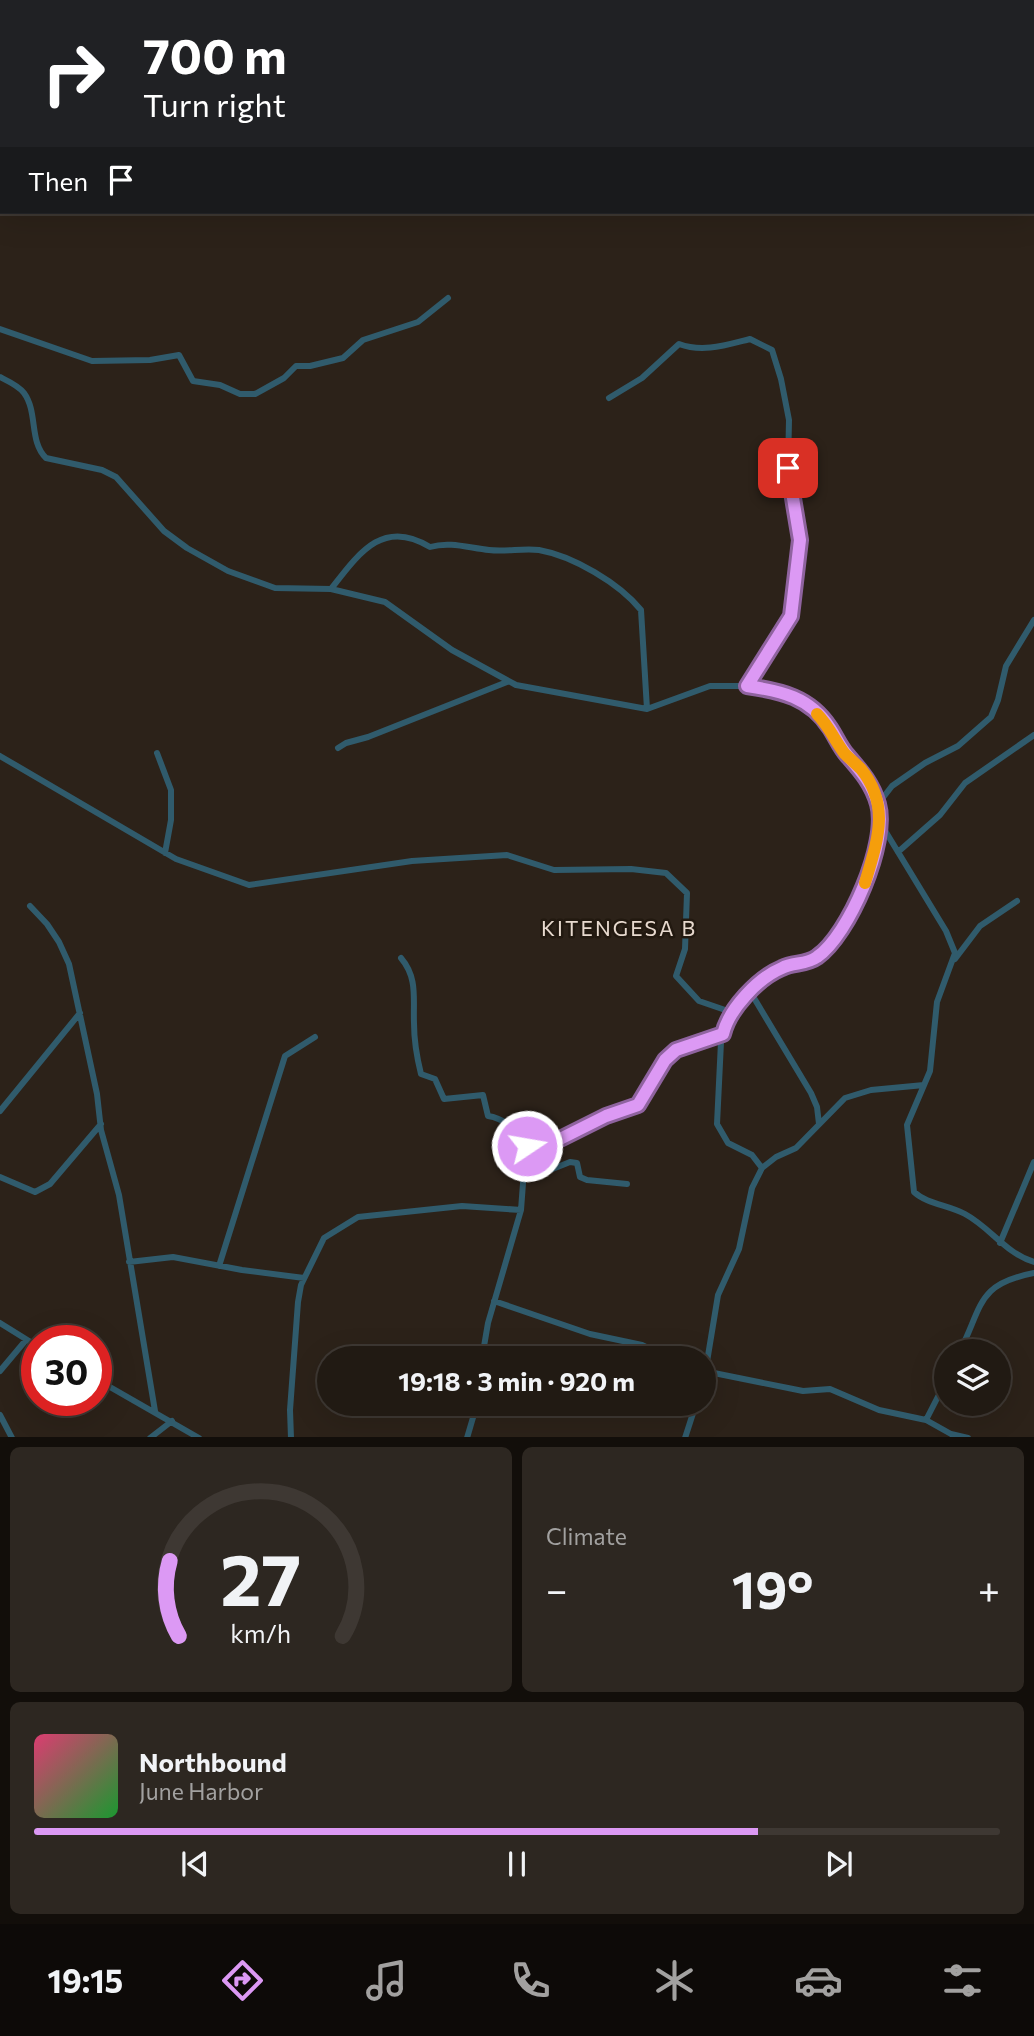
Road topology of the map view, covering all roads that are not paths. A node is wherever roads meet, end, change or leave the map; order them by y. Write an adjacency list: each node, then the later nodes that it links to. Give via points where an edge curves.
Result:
1 (448, 298): 2 (street, via 418,322 363,340 343,358 296,366 255,394 193,381 179,355 92,361)
2 (0, 329)
3 (0, 377): 5 (street, via 23,392 46,458 116,477 164,531 228,571 275,588)
4 (609, 398): 8 (street, via 642,378 679,344 693,349 750,339 772,350 789,420 788,468 800,540 791,616)
5 (331, 589): 7 (street, via 385,602); 9 (street, via 372,544 396,534 419,539 430,547 539,550 577,564 609,579 641,610)
6 (1034, 620): 14 (street, via 1006,666 990,718 958,746 891,786)
7 (507, 682): 9 (street); 11 (street)
8 (747, 686): 9 (street, via 709,686); 14 (street, via 779,691 806,703 862,770)
9 (647, 709)
10 (1034, 735): 16 (street, via 965,783 940,815)
11 (338, 748)
12 (157, 752): 17 (street, via 171,790)
13 (0, 756): 17 (street)
14 (878, 804): 15 (street)
15 (881, 824): 16 (street); 22 (street, via 866,880 842,932 816,958 783,967)
16 (898, 852): 21 (street, via 946,931)
17 (165, 853): 23 (street, via 249,885 478,855 507,855 554,870 666,873 687,893 685,949 676,976 699,1001)
18 (1017, 901): 21 (street, via 980,926)
19 (30, 906): 24 (street, via 59,942 69,964)
20 (401, 958): 31 (street, via 410,968 415,990 421,1074 435,1079 444,1099 483,1095 488,1116 500,1118)
21 (954, 960): 27 (street, via 937,1002 932,1064)
22 (751, 993): 23 (street); 30 (street, via 811,1093)
23 (731, 1012): 25 (street)
24 (79, 1013): 28 (street); 29 (street)
25 (723, 1034): 31 (street, via 676,1050 638,1105 558,1140); 33 (street, via 716,1124 727,1143 752,1156)
26 (315, 1037): 41 (street, via 285,1056)
27 (924, 1085): 30 (street, via 857,1093 835,1105); 38 (street, via 907,1125 914,1192 964,1214)
28 (0, 1111)
29 (101, 1124): 35 (street, via 43,1188 35,1192); 39 (street, via 119,1195)
30 (819, 1124): 33 (street, via 796,1148)
31 (527, 1146): 34 (street)
32 (1034, 1162): 38 (street)
33 (762, 1168): 51 (street, via 752,1188 739,1249 718,1295)
34 (523, 1174): 36 (street, via 540,1174 570,1162 577,1163 580,1177 587,1180); 37 (street)
35 (0, 1177)
36 (627, 1184)
37 (521, 1210): 43 (street, via 461,1206 358,1217 324,1238); 44 (street)
38 (1000, 1242): 40 (street, via 1017,1257)
39 (129, 1262): 41 (street, via 173,1257); 56 (street)
40 (1034, 1262)
41 (219, 1266): 43 (street)
42 (1034, 1273): 47 (street, via 1009,1278 992,1288 979,1304)
43 (304, 1278): 65 (street, via 293,1357)
44 (494, 1301): 49 (street); 50 (street, via 613,1341)
45 (0, 1323): 46 (street)
46 (21, 1337)
47 (966, 1339)
48 (21, 1346): 52 (street)
49 (485, 1346)
50 (644, 1346)
51 (709, 1346)
52 (0, 1371)
53 (716, 1374): 60 (street, via 803,1391 830,1389 879,1410)
54 (112, 1388): 56 (street)
55 (934, 1404): 60 (street)
56 (155, 1411): 61 (street)
57 (0, 1415): 62 (street)
58 (473, 1416): 66 (street)
59 (692, 1416): 67 (street)
60 (926, 1420): 68 (street, via 951,1434)
61 (172, 1421): 63 (street); 64 (street)
62 (12, 1437)
63 (150, 1437)
64 (199, 1437)
65 (291, 1437)
66 (467, 1437)
67 (685, 1437)
68 (968, 1437)

